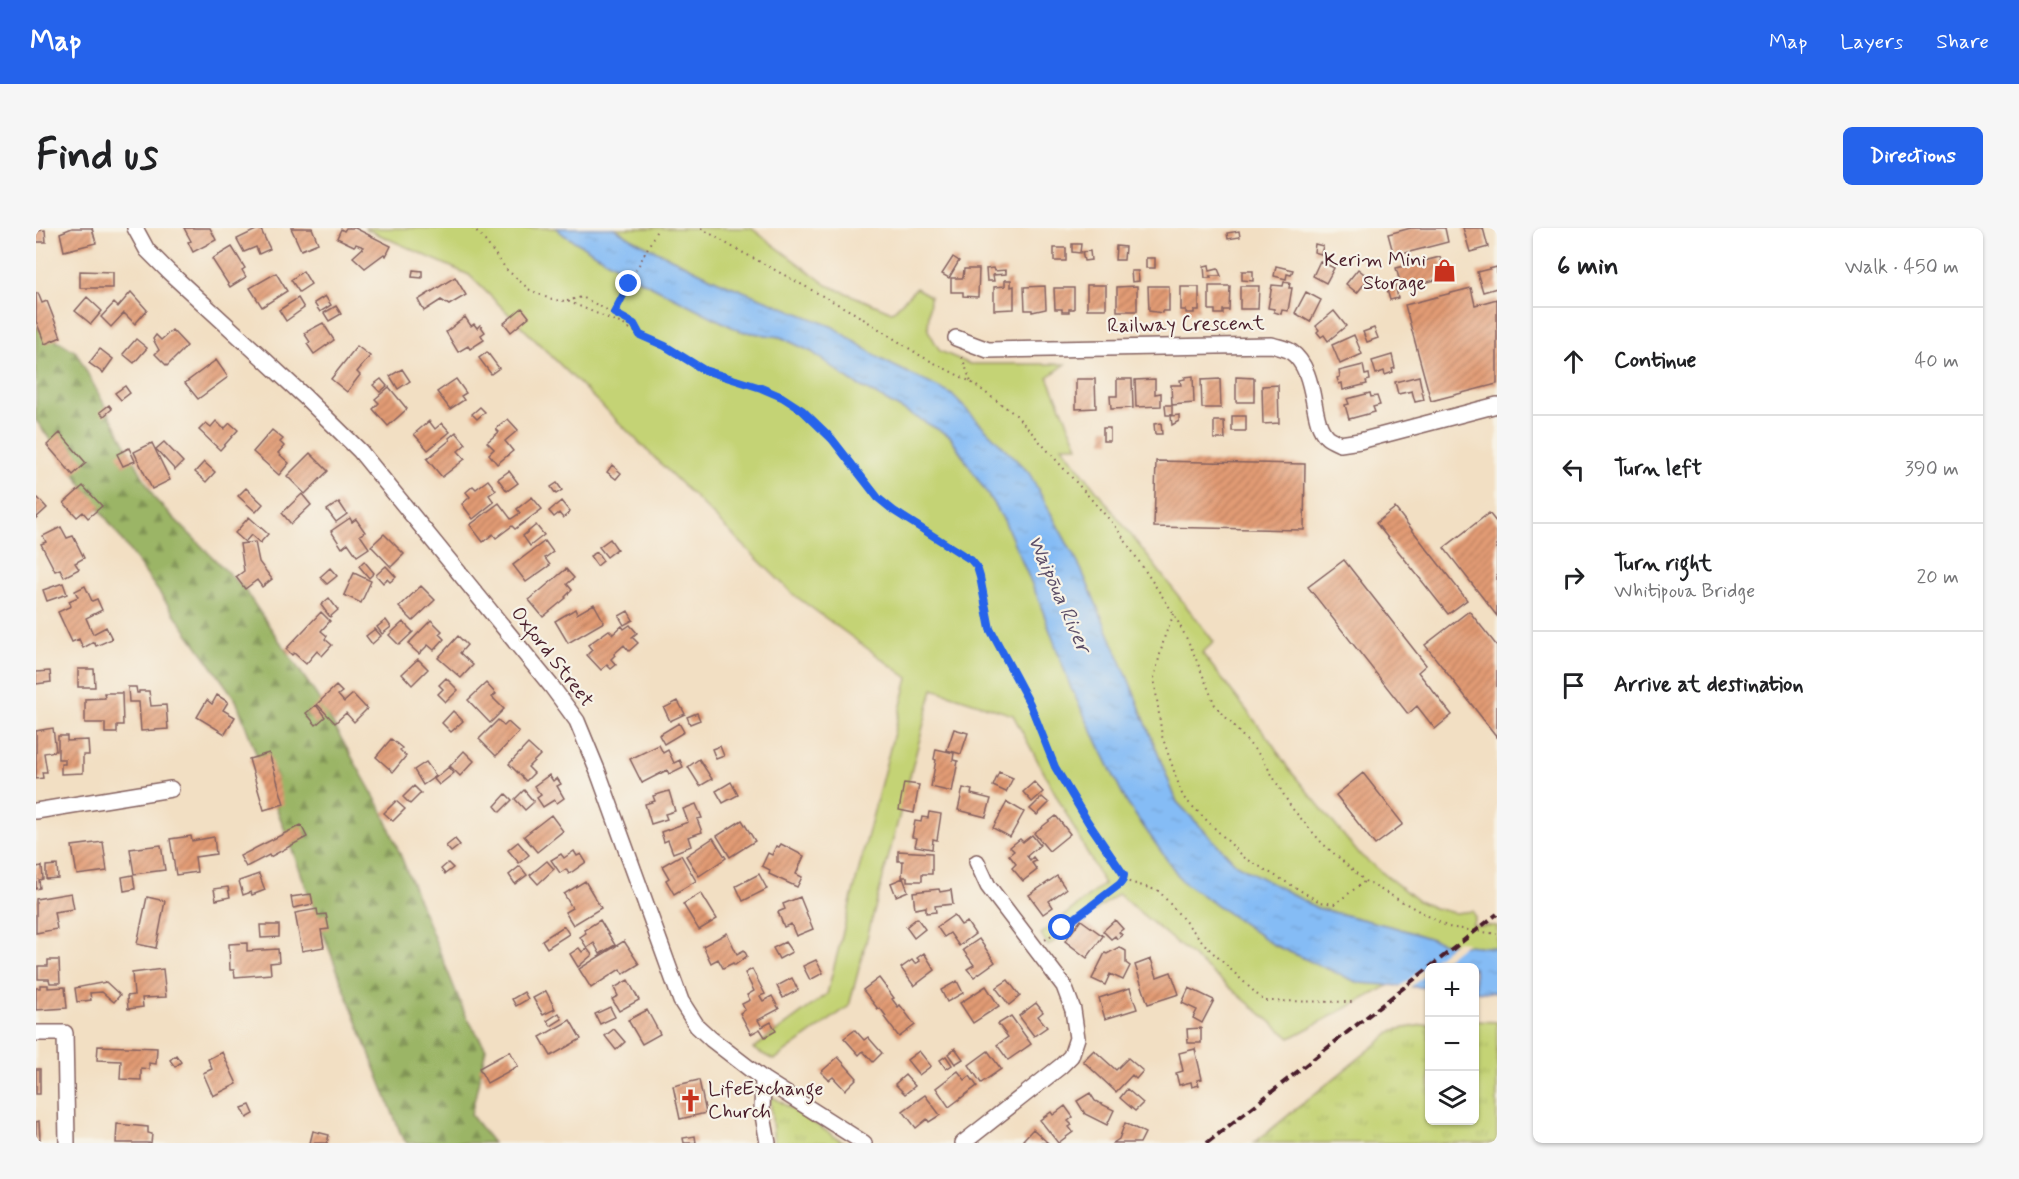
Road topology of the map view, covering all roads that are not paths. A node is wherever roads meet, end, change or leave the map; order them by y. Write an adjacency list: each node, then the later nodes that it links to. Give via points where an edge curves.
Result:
1 (135, 228): 8 (street, Oxford Street, via 147,250 169,272 360,451 552,687 577,721 598,772 681,1001 697,1026)
2 (956, 338): 3 (street, Railway Crescent, via 988,350 1272,345 1289,351 1302,364 1326,436 1340,444)
3 (1497, 405)
4 (171, 789): 5 (street)
5 (36, 811)
6 (976, 862): 12 (street, via 988,886 1064,986 1077,1038 1071,1056)
7 (36, 1033): 9 (street, via 65,1034)
8 (763, 1079): 10 (street, via 762,1110); 11 (street, Oxford Street)
9 (67, 1143)
10 (768, 1143)
11 (864, 1143)
12 (963, 1143)

